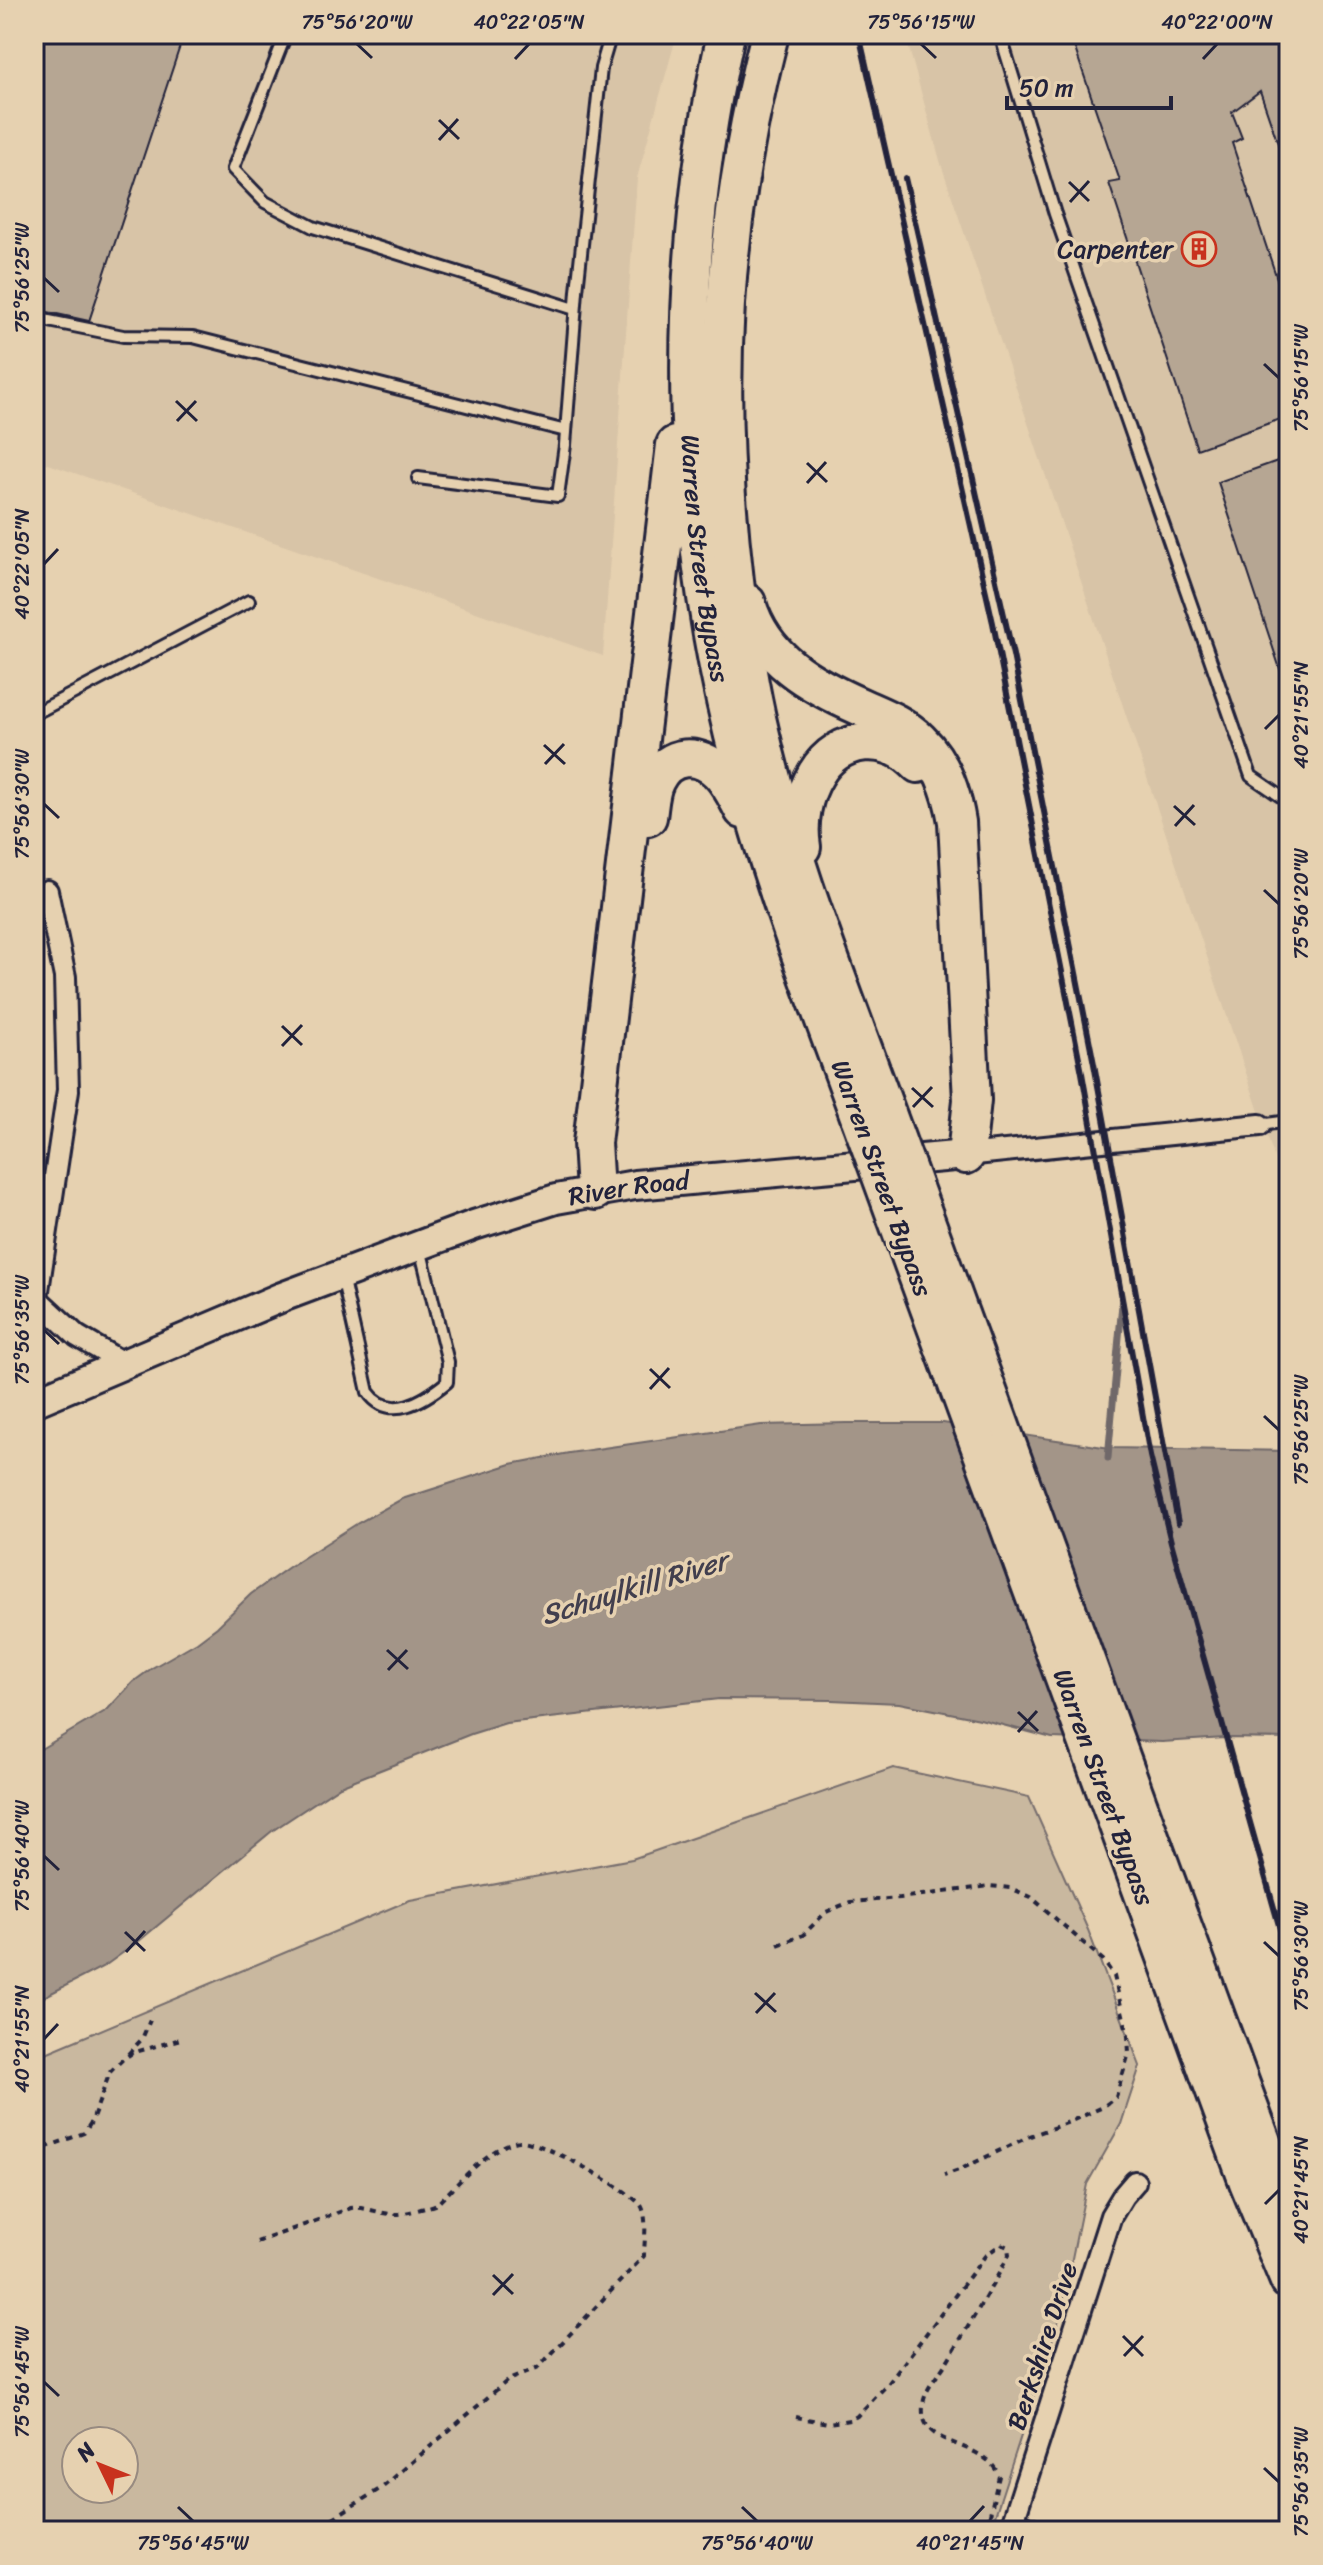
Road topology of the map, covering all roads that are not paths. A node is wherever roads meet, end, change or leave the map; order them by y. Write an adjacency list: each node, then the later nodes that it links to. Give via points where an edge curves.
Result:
1 (286, 34): 6 (lane, via 233,169 265,202 313,227)
2 (611, 34): 6 (lane, via 601,68)
3 (726, 34): 7 (highway, Warren Street Bypass, via 698,198)
4 (770, 34): 11 (highway, Warren Street Bypass, via 744,143 728,259 722,438)
5 (1000, 34): 14 (lane, via 1055,214 1251,776)
6 (575, 309): 9 (lane)
7 (690, 317): 15 (highway, Warren Street Bypass, via 690,440 706,602 733,737); 22 (highway, via 592,1143)
8 (34, 318): 9 (lane, via 123,336 193,337)
9 (566, 431): 10 (lane, via 558,496)
10 (418, 478)
11 (732, 552): 17 (highway, Warren Street Bypass, via 760,731); 21 (highway, via 749,612 780,660 811,684 906,729 930,751 948,784 957,822 972,1100)
12 (249, 601): 13 (lane)
13 (34, 714)
14 (1289, 802)
15 (766, 854): 18 (highway, Warren Street Bypass, via 784,909); 22 (highway, via 729,784 711,765 678,758 662,770 651,798 610,1145)
16 (41, 894): 25 (street, via 65,977 68,1090)
17 (809, 899): 18 (highway, Warren Street Bypass); 21 (highway, via 801,824 816,774 850,745 876,741 901,750 925,775 937,806 955,1101)
18 (874, 1117): 28 (highway, Warren Street Bypass, bridge)
19 (1289, 1121): 20 (lane)
20 (1260, 1125): 21 (street, River Road)
21 (966, 1155): 22 (street, River Road)
22 (595, 1191): 23 (street, River Road, via 521,1208)
23 (419, 1245): 24 (street, River Road); 24 (lane, via 448,1362 447,1382 419,1402 388,1407 368,1392)
24 (342, 1274): 26 (street, River Road)
25 (35, 1308): 26 (street)
26 (123, 1363): 27 (street, River Road)
27 (34, 1402)
28 (1141, 1851): 30 (highway, Warren Street Bypass); 31 (highway, Warren Street Bypass, via 1248,2182)
29 (1135, 2182): 32 (street, Berkshire Drive, via 1111,2216)
30 (1289, 2215)
31 (1289, 2281)
32 (1011, 2526): 33 (street)
33 (1037, 2531)

